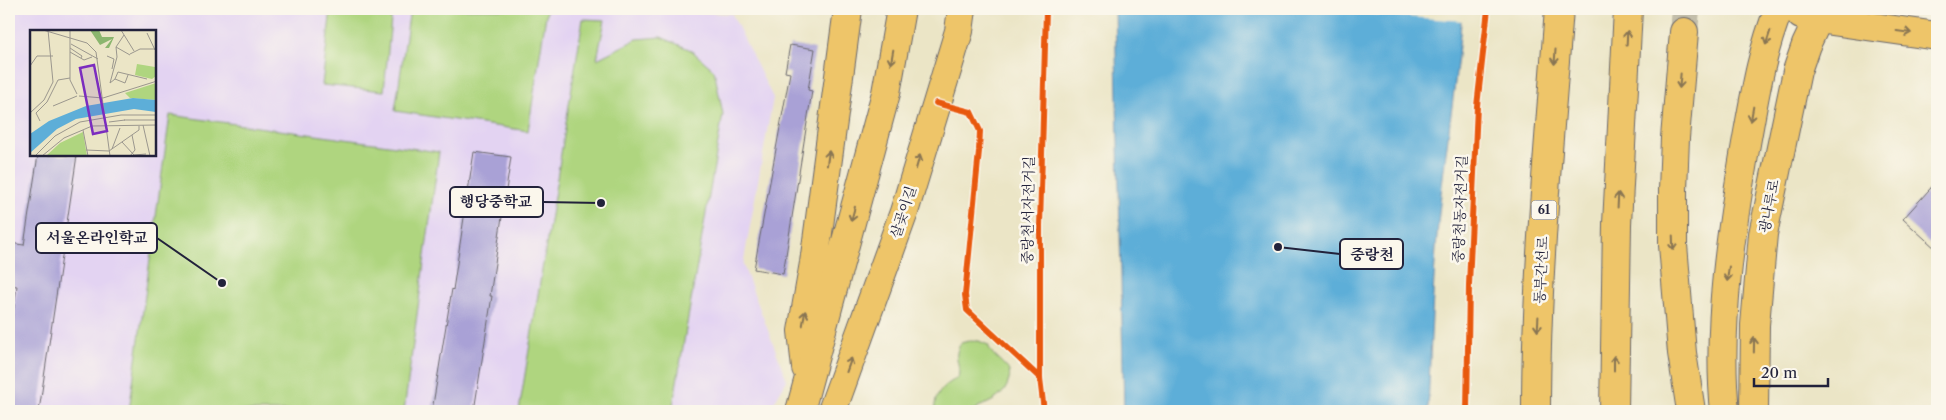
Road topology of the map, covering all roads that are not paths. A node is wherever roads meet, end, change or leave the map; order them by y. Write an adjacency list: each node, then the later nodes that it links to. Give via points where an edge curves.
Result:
1 (848, 9): 10 (main road, one-way to 1, via 802,331)
2 (900, 9): 10 (main road, one-way to 10, via 886,93)
3 (962, 9): 11 (main road, 살곶이길, one-way to 3, via 904,212 959,30)
4 (1559, 9): 13 (main road, 동부간선로 / 61, one-way to 13, via 1542,248)
5 (1628, 9): 14 (main road, one-way to 5, via 1617,224)
6 (1777, 9): 7 (main road); 16 (main road, one-way to 16, via 1760,66 1739,186 1724,309 1722,389)
7 (1820, 14): 9 (main road, one-way to 9); 17 (main road, 광나루로, one-way to 7, via 1755,326 1762,234 1797,71)
8 (1684, 32): 15 (main road, one-way to 15, via 1675,138 1673,245 1682,354)
9 (1937, 36)
10 (808, 384): 11 (main road); 12 (main road)
11 (833, 410)
12 (800, 411)
13 (1536, 411)
14 (1614, 411)
15 (1691, 411)
16 (1725, 411)
17 (1754, 411)

